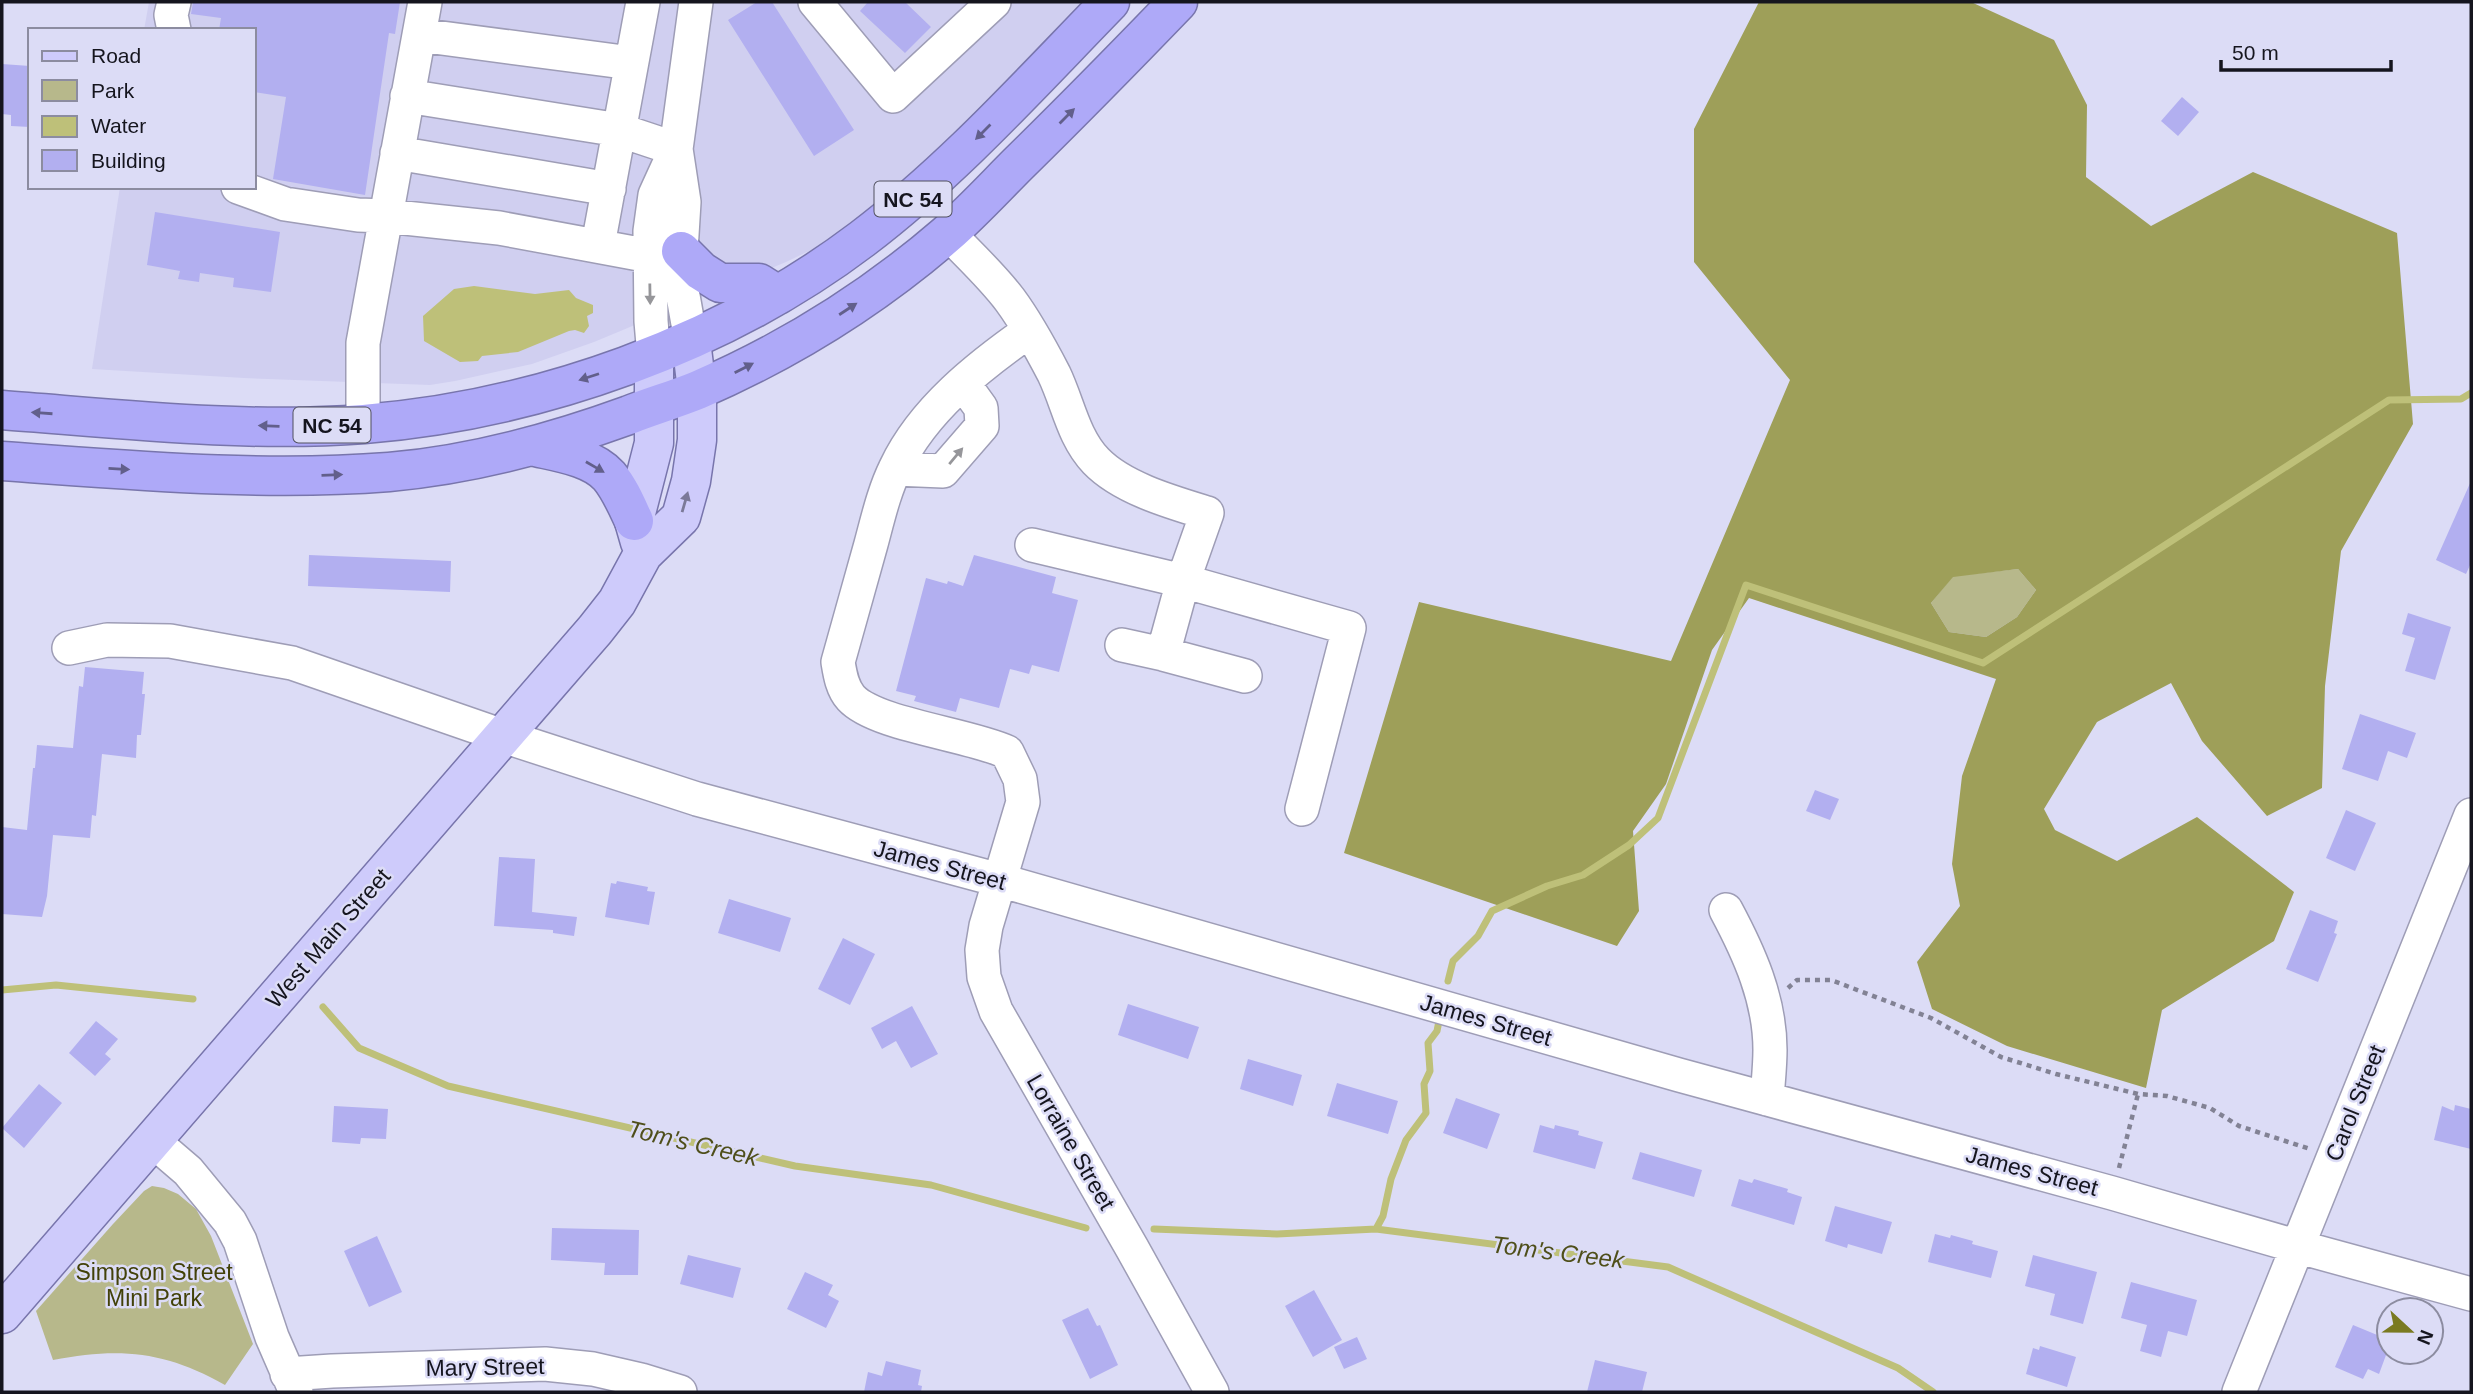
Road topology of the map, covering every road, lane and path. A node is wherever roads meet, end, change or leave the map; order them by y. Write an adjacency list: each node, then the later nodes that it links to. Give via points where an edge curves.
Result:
1 (174, 2): 9 (street)
2 (425, 2): 10 (street)
3 (696, 2): 14 (street)
4 (815, 2): 5 (street, via 893,96)
5 (994, 2)
6 (1110, 2): 22 (highway, NC 54, one-way to 22, via 912,200)
7 (1178, 2): 19 (highway, NC 54, one-way to 7)
8 (633, 4): 11 (street)
9 (174, 28)
10 (419, 35): 11 (street); 12 (street)
11 (632, 63): 13 (street)
12 (407, 96): 13 (street); 15 (street)
13 (619, 130): 14 (street); 17 (street)
14 (676, 149): 21 (street, via 684,202)
15 (397, 153): 17 (street); 18 (street)
16 (244, 189): 18 (street, via 285,204)
17 (608, 189): 20 (street)
18 (386, 216): 20 (street); 30 (street, via 363,343)
19 (948, 233): 23 (street, via 1010,300); 27 (highway, NC 54, one-way to 19, via 848,309)
20 (598, 245): 21 (street)
21 (666, 253): 22 (highway, via 720,283 759,283); 24 (street, via 682,290); 25 (street, one-way to 25, via 651,321)
22 (778, 295): 24 (highway, NC 54)
23 (1029, 331): 26 (street); 36 (street, via 1055,377 1071,421 1095,460 1114,476 1154,495 1207,513)
24 (691, 341): 25 (highway, NC 54); 27 (main road, West Main Street)
25 (654, 356): 28 (main road, West Main Street); 30 (highway, NC 54, one-way to 30, via 528,397)
26 (963, 383): 33 (street, via 915,436); 33 (street, one-way to 26, via 943,471 982,426 981,408)
27 (697, 390): 28 (highway, NC 54); 34 (main road, West Main Street, one-way to 27, via 681,517 697,440)
28 (655, 406): 31 (highway, NC 54); 34 (main road, West Main Street)
29 (2, 410): 30 (highway, NC 54, one-way to 29, via 277,426)
30 (363, 424)
31 (531, 446): 32 (highway, NC 54, one-way to 31, via 316,476 393,471); 34 (highway, one-way to 34, via 600,468 617,487)
32 (2, 461)
33 (895, 469): 44 (street, Lorraine Street, via 838,662 841,679 850,698 875,715 988,743 1007,752 1020,779 1023,802)
34 (639, 538): 41 (main road, West Main Street, via 617,602)
35 (1032, 545): 36 (street)
36 (1183, 581): 39 (street); 42 (street, via 1349,628)
37 (1122, 645): 39 (street)
38 (69, 648): 41 (street, James Street, via 107,639 170,641 292,663)
39 (1163, 654): 40 (street)
40 (1245, 677)
41 (503, 736): 44 (street, James Street, via 697,799); 49 (main road, West Main Street)
42 (1301, 809)
43 (2471, 814): 50 (street, Carol Street)
44 (999, 880): 48 (street, James Street); 57 (street, Lorraine Street, via 982,950 984,977 996,1011)
45 (1726, 910): 46 (street, via 1745,945)
46 (1767, 1008): 47 (path, via 1797,980 1831,980 1931,1018 2001,1056); 48 (street)
47 (2138, 1094): 50 (path, via 2167,1096 2210,1108 2239,1126); 51 (path)
48 (1767, 1099): 51 (street, James Street)
49 (153, 1141): 54 (main road, West Main Street); 55 (street, via 188,1171 230,1222)
50 (2333, 1157): 52 (street, Carol Street)
51 (2112, 1193): 52 (street, James Street)
52 (2299, 1247): 53 (street, James Street); 58 (street, Carol Street)
53 (2471, 1294)
54 (4, 1306)
55 (291, 1383): 56 (street, Mary Street, via 345,1370 545,1364 593,1369)
56 (680, 1392)
57 (1212, 1392)
58 (2239, 1392)

